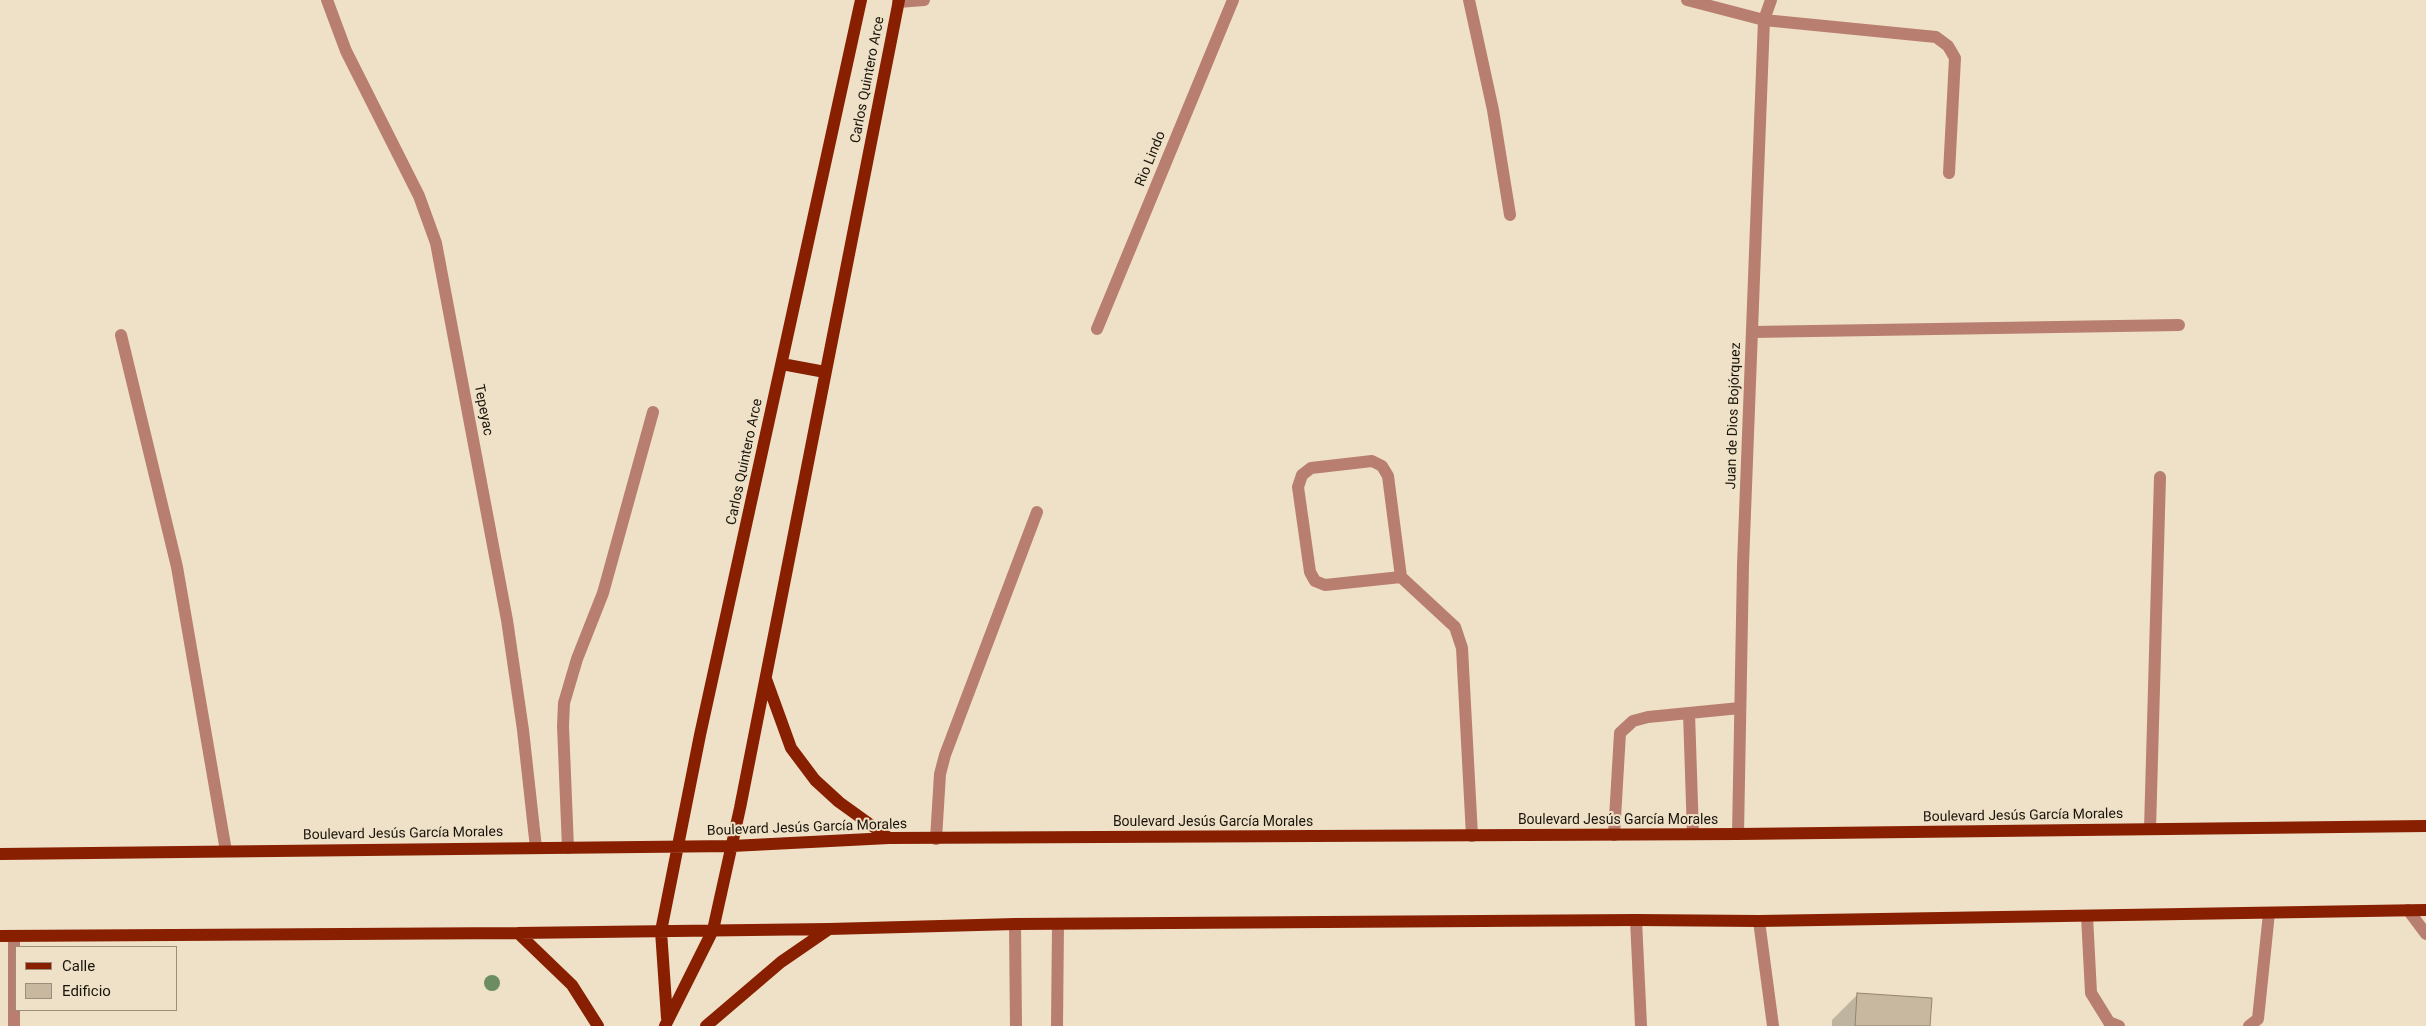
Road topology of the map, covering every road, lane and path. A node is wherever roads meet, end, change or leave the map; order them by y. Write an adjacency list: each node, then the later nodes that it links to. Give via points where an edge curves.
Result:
1 (328, 0): 35 (street, Tepeyac, via 346,51 419,196 436,244 507,620)
2 (861, 0): 16 (main road, Carlos Quintero Arce)
3 (924, 0): 8 (street)
4 (1233, 0): 13 (street, Rio Lindo)
5 (1469, 0): 11 (street, via 1493,110)
6 (1687, 0): 9 (street)
7 (1771, 0): 9 (street, Juan de Dios Bojórquez)
8 (899, 1): 17 (main road, Carlos Quintero Arce)
9 (1764, 20): 10 (street, via 1936,37 1948,46 1955,58); 14 (street, Juan de Dios Bojórquez)
10 (1950, 173)
11 (1510, 215)
12 (2179, 325): 14 (street)
13 (1097, 329)
14 (1752, 332): 23 (street, Juan de Dios Bojórquez)
15 (121, 335): 37 (street, via 177,567)
16 (782, 364): 17 (main road); 34 (main road, Carlos Quintero Arce)
17 (825, 372): 22 (main road, Carlos Quintero Arce)
18 (653, 412): 36 (street, via 603,593 564,703)
19 (2160, 477): 26 (street)
20 (1037, 512): 32 (street, via 945,755 940,774)
21 (1401, 577): 21 (street, via 1325,585 1316,581 1310,572 1298,487 1302,475 1311,468 1372,461 1382,466 1388,476); 30 (street, via 1455,627 1462,648)
22 (765, 677): 31 (main road, via 791,748 815,780 839,802); 33 (main road, Carlos Quintero Arce)
23 (1740, 708): 24 (street); 28 (street, Juan de Dios Bojórquez)
24 (1689, 713): 27 (street); 29 (street, via 1633,721 1620,734)
25 (2426, 826): 26 (main road, Boulevard Jesús García Morales)
26 (2150, 829): 28 (main road, Boulevard Jesús García Morales)
27 (1693, 834): 28 (main road, Boulevard Jesús García Morales); 29 (main road, Boulevard Jesús García Morales)
28 (1738, 834)
29 (1614, 835): 30 (main road, Boulevard Jesús García Morales)
30 (1472, 836): 32 (main road, Boulevard Jesús García Morales)
31 (889, 838): 32 (main road, Boulevard Jesús García Morales); 33 (main road, Boulevard Jesús García Morales)
32 (936, 839)
33 (732, 846): 34 (main road, Boulevard Jesús García Morales); 48 (main road, Carlos Quintero Arce)
34 (677, 847): 36 (main road, Boulevard Jesús García Morales); 49 (main road, Carlos Quintero Arce)
35 (536, 848): 36 (main road, Boulevard Jesús García Morales); 37 (main road, Boulevard Jesús García Morales)
36 (568, 848)
37 (226, 851): 38 (main road, Boulevard Jesús García Morales)
38 (0, 854)
39 (2408, 910): 40 (main road); 41 (main road); 51 (street)
40 (2426, 910)
41 (2269, 913): 42 (main road); 63 (street, via 2258,1018)
42 (2088, 916): 44 (main road); 62 (street, via 2091,993 2109,1022)
43 (1636, 920): 44 (main road); 46 (main road); 60 (street)
44 (1760, 921): 61 (street)
45 (1015, 924): 46 (main road); 47 (main road); 58 (street)
46 (1058, 924): 59 (street)
47 (829, 929): 48 (main road); 57 (main road, via 781,962)
48 (713, 930): 49 (main road); 54 (main road, Carlos Quintero Arce)
49 (661, 931): 50 (main road); 54 (main road, Carlos Quintero Arce)
50 (518, 933): 53 (main road); 56 (main road, via 572,985)
51 (2426, 934)
52 (0, 936): 53 (main road)
53 (14, 936): 55 (street)
54 (666, 1022)
55 (14, 1026)
56 (598, 1026)
57 (706, 1026)
58 (1016, 1026)
59 (1057, 1026)
60 (1641, 1026)
61 (1773, 1026)
62 (2119, 1026)
63 (2249, 1026)

